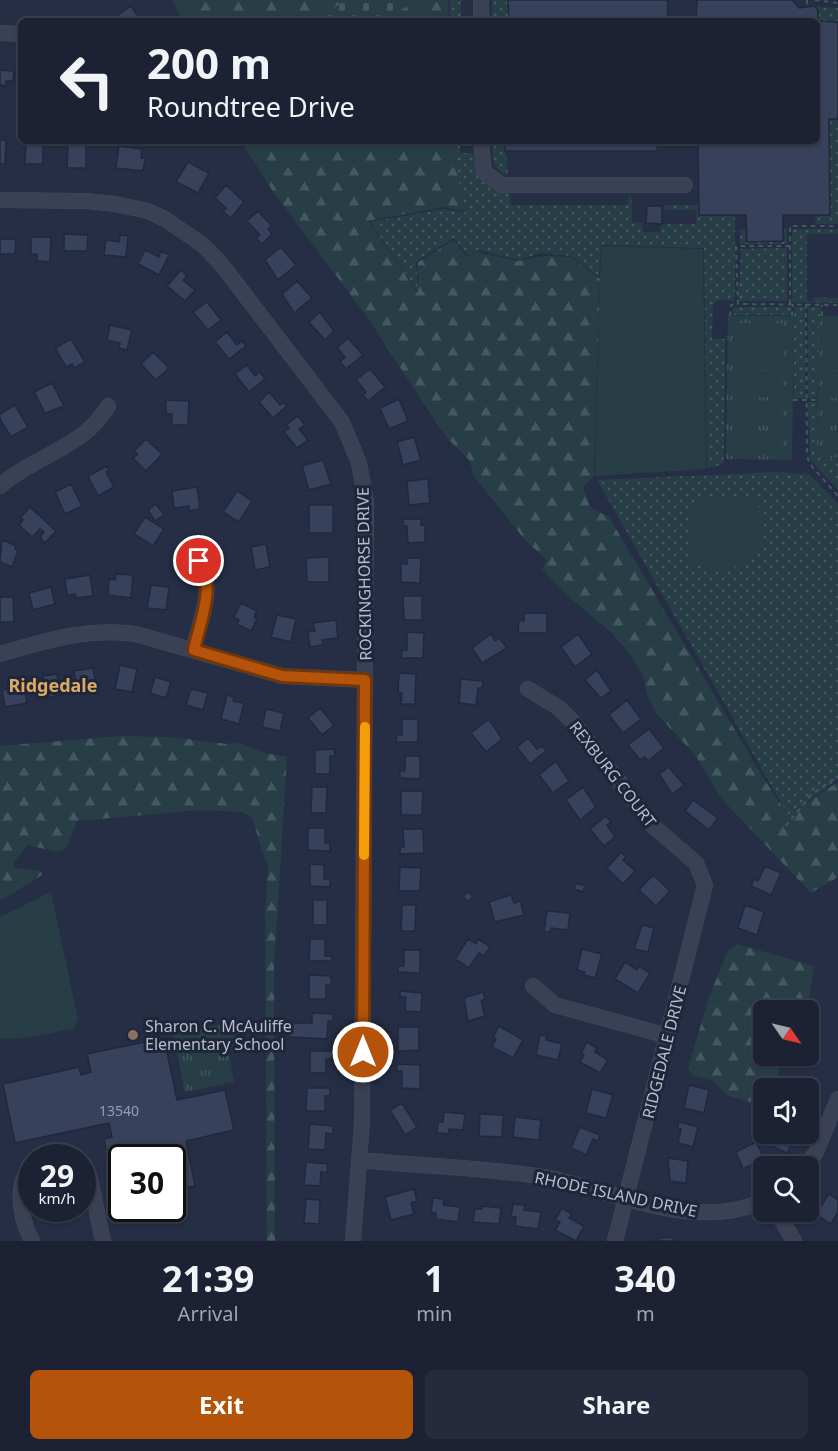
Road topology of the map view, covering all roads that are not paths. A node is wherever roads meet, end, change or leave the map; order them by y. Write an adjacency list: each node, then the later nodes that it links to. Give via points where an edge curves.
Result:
1 (481, 0): 2 (street)
2 (481, 18)
3 (0, 33): 4 (street)
4 (18, 34)
5 (481, 144): 6 (street, via 484,172 502,185)
6 (685, 184)
7 (0, 200): 13 (street, ROCKINGHORSE DRIVE, via 115,204 148,212 184,231 222,265 327,400 354,446 364,484)
8 (108, 406): 9 (street, via 85,434 27,465)
9 (0, 486)
10 (199, 561): 11 (street, via 208,587)
11 (194, 650): 12 (street, via 136,634 100,631); 13 (street, via 282,676)
12 (0, 654)
13 (365, 680): 20 (street, ROCKINGHORSE DRIVE)
14 (528, 689): 15 (street, REXBURG COURT, via 568,716 653,826)
15 (696, 864): 17 (street, RIDGEDALE DRIVE, via 704,879 704,897)
16 (533, 986): 17 (street, via 555,1005)
17 (668, 1036): 21 (street, RIDGEDALE DRIVE)
18 (838, 1099): 19 (street)
19 (813, 1156)
20 (360, 1160): 21 (street, RHODE ISLAND DRIVE, via 536,1176); 28 (street, ROCKINGHORSE DRIVE)
21 (626, 1197): 22 (street, RHODE ISLAND DRIVE, via 680,1212 709,1214); 29 (street, RIDGEDALE DRIVE)
22 (753, 1205)
23 (96, 1207): 27 (street)
24 (26, 1222): 26 (street)
25 (783, 1222): 30 (street)
26 (32, 1241)
27 (103, 1241)
28 (353, 1241)
29 (615, 1241)
30 (794, 1241)

